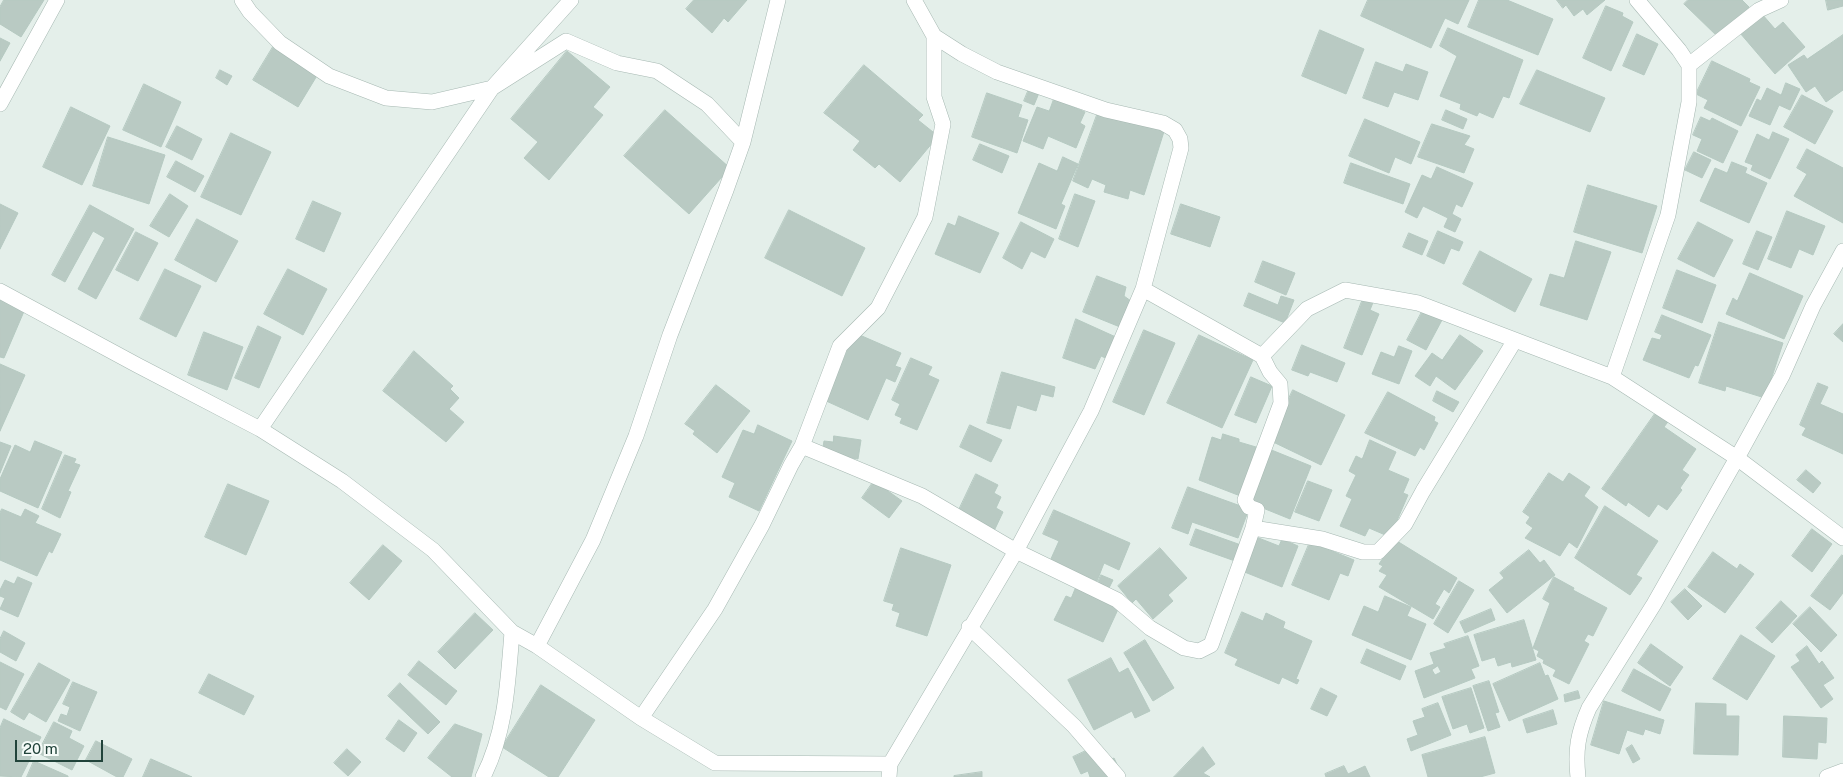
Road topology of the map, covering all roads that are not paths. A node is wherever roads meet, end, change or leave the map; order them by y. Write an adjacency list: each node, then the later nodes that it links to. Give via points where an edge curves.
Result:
1 (57, 0): 11 (street)
2 (242, 0): 10 (street, via 280,43 328,76 386,98 432,102)
3 (571, 0): 10 (street)
4 (778, 0): 12 (street)
5 (914, 0): 8 (street)
6 (1637, 0): 9 (street)
7 (1781, 0): 9 (street, via 1759,10)
8 (934, 36): 14 (street, via 997,72 1106,110 1163,123 1175,130 1182,148); 20 (street, via 934,97 943,124 925,217 878,308 840,346)
9 (1689, 65): 18 (street, via 1689,102 1668,215)
10 (492, 88): 12 (street, via 566,41 617,63 657,71 707,104); 19 (street)
11 (0, 104)
12 (743, 142): 27 (street, via 636,436 593,540)
13 (1843, 251): 21 (street, via 1812,306 1782,376)
14 (1143, 289): 17 (street); 24 (street, via 1091,411)
15 (0, 291): 19 (street)
16 (1515, 340): 17 (street, via 1418,303 1344,290 1307,309); 18 (street); 22 (street, via 1405,524 1378,552 1363,552 1322,538)
17 (1262, 356): 22 (street, via 1280,384 1281,404 1245,500 1249,507 1257,510)
18 (1612, 377): 21 (street)
19 (260, 429): 26 (street, via 342,481 433,550)
20 (802, 446): 24 (street, via 922,496); 28 (street, via 715,609)
21 (1737, 458): 23 (street); 34 (street, via 1654,604 1589,708 1578,741)
22 (1253, 528): 24 (street, via 1211,645 1199,650 1184,648 1150,628 1117,600)
23 (1843, 538)
24 (1016, 551): 25 (street)
25 (969, 627): 30 (street); 33 (street, via 1074,726)
26 (512, 632): 27 (street); 32 (street, via 505,708 495,748)
27 (536, 646): 28 (street)
28 (641, 718): 29 (street)
29 (713, 770): 30 (street)
30 (889, 770)
31 (1843, 771): 35 (street)
32 (483, 777)
33 (1118, 777)
34 (1578, 777)
35 (1827, 777)

